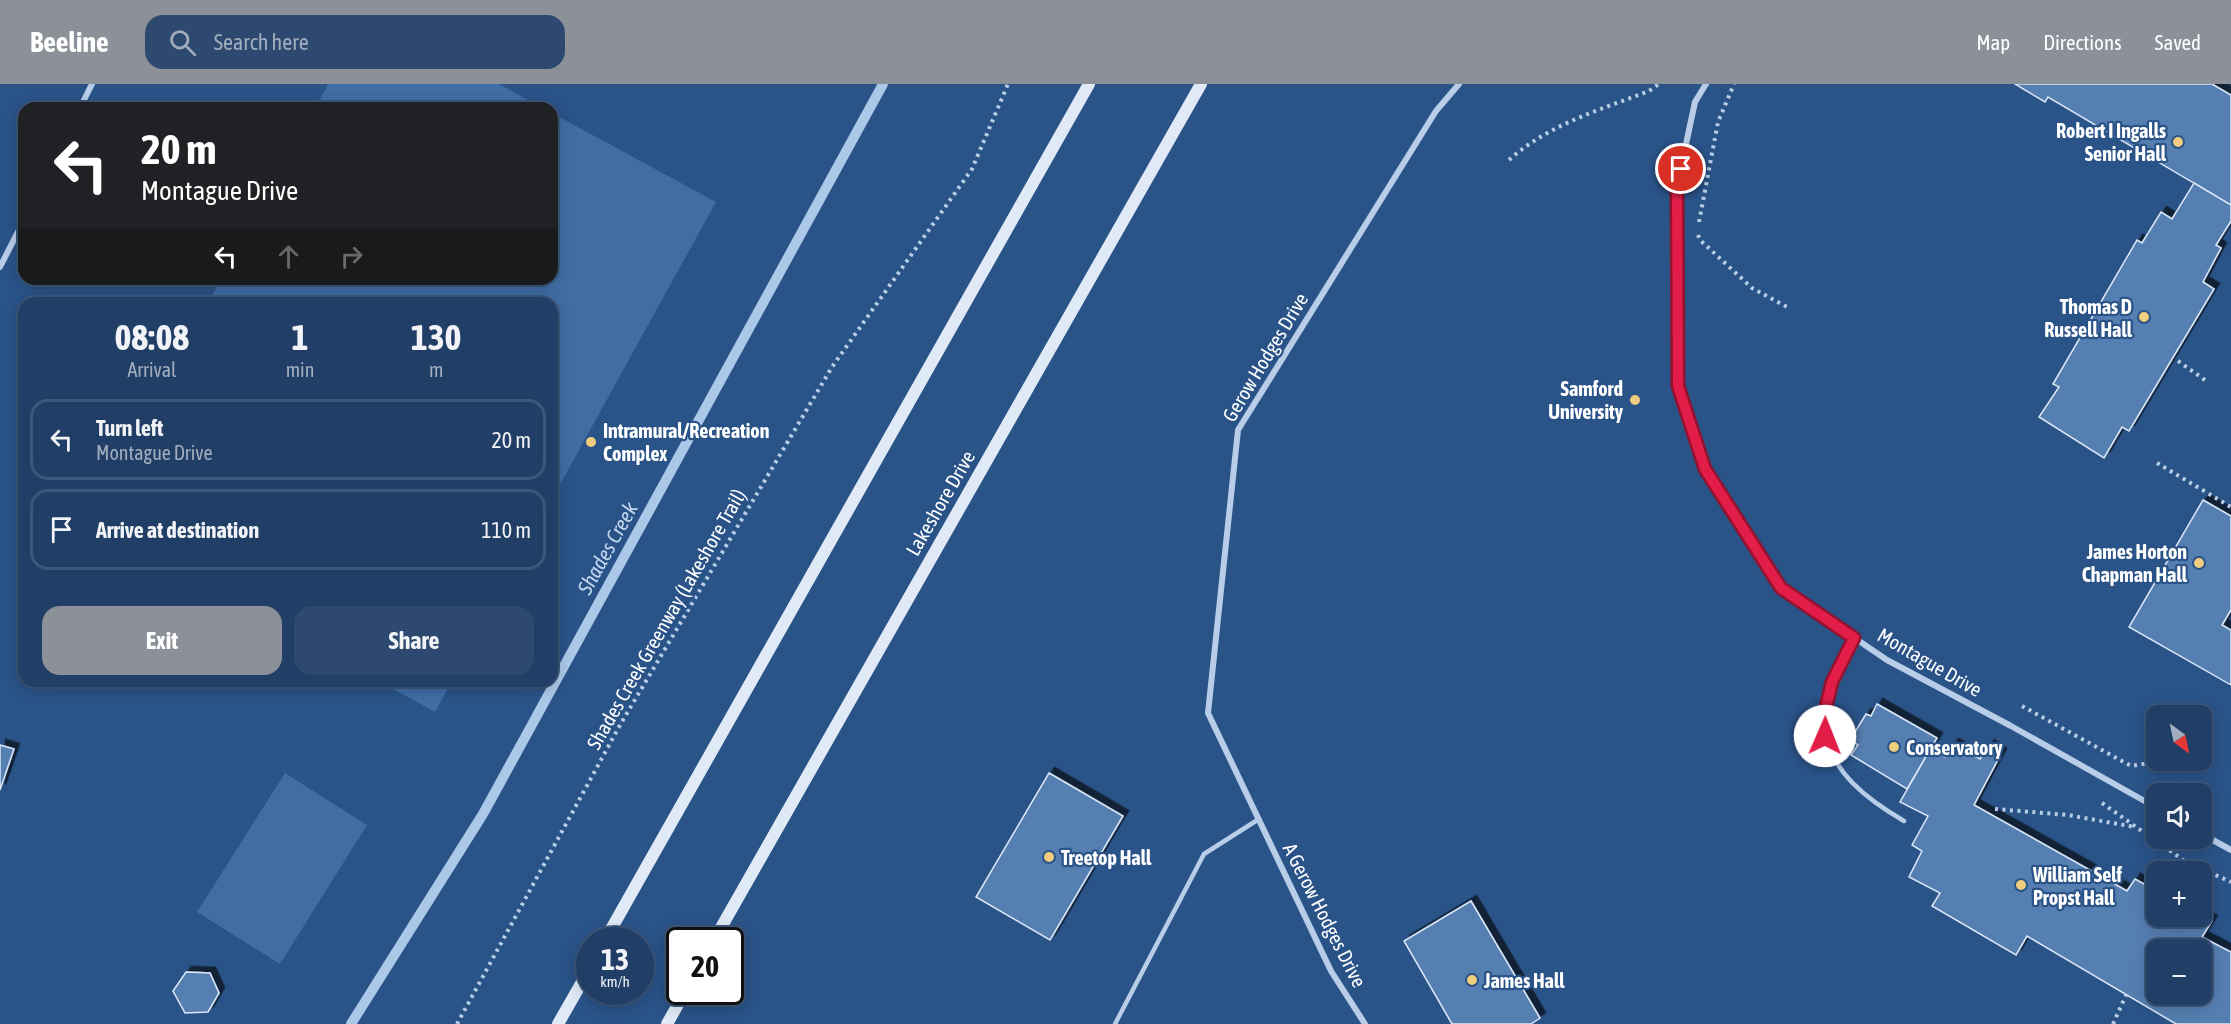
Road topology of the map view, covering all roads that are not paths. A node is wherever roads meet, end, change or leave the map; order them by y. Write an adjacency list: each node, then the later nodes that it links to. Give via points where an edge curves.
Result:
1 (92, 84): 6 (street)
2 (1089, 84): 15 (main road)
3 (1201, 84): 16 (main road, Lakeshore Drive)
4 (1459, 84): 11 (street, Gerow Hodges Drive, via 1436,111 1238,430 1208,713)
5 (1706, 84): 9 (street, Montague Drive, via 1695,102 1677,191 1678,386 1705,469 1781,588)
6 (83, 102)
7 (18, 232): 8 (street)
8 (0, 267)
9 (1854, 638): 10 (street, Montague Drive, via 1887,660); 12 (lane, via 1832,682 1825,736 1846,775 1884,809)
10 (2146, 802)
11 (1259, 819): 21 (lane, via 1204,854); 22 (street, A Gerow Hodges Drive, via 1331,971)
12 (1904, 821)
13 (2212, 840): 14 (street)
14 (2231, 850)
15 (612, 927)
16 (721, 927)
17 (576, 992): 19 (main road)
18 (678, 1005): 20 (main road)
19 (558, 1024)
20 (667, 1024)
21 (1115, 1024)
22 (1365, 1024)

